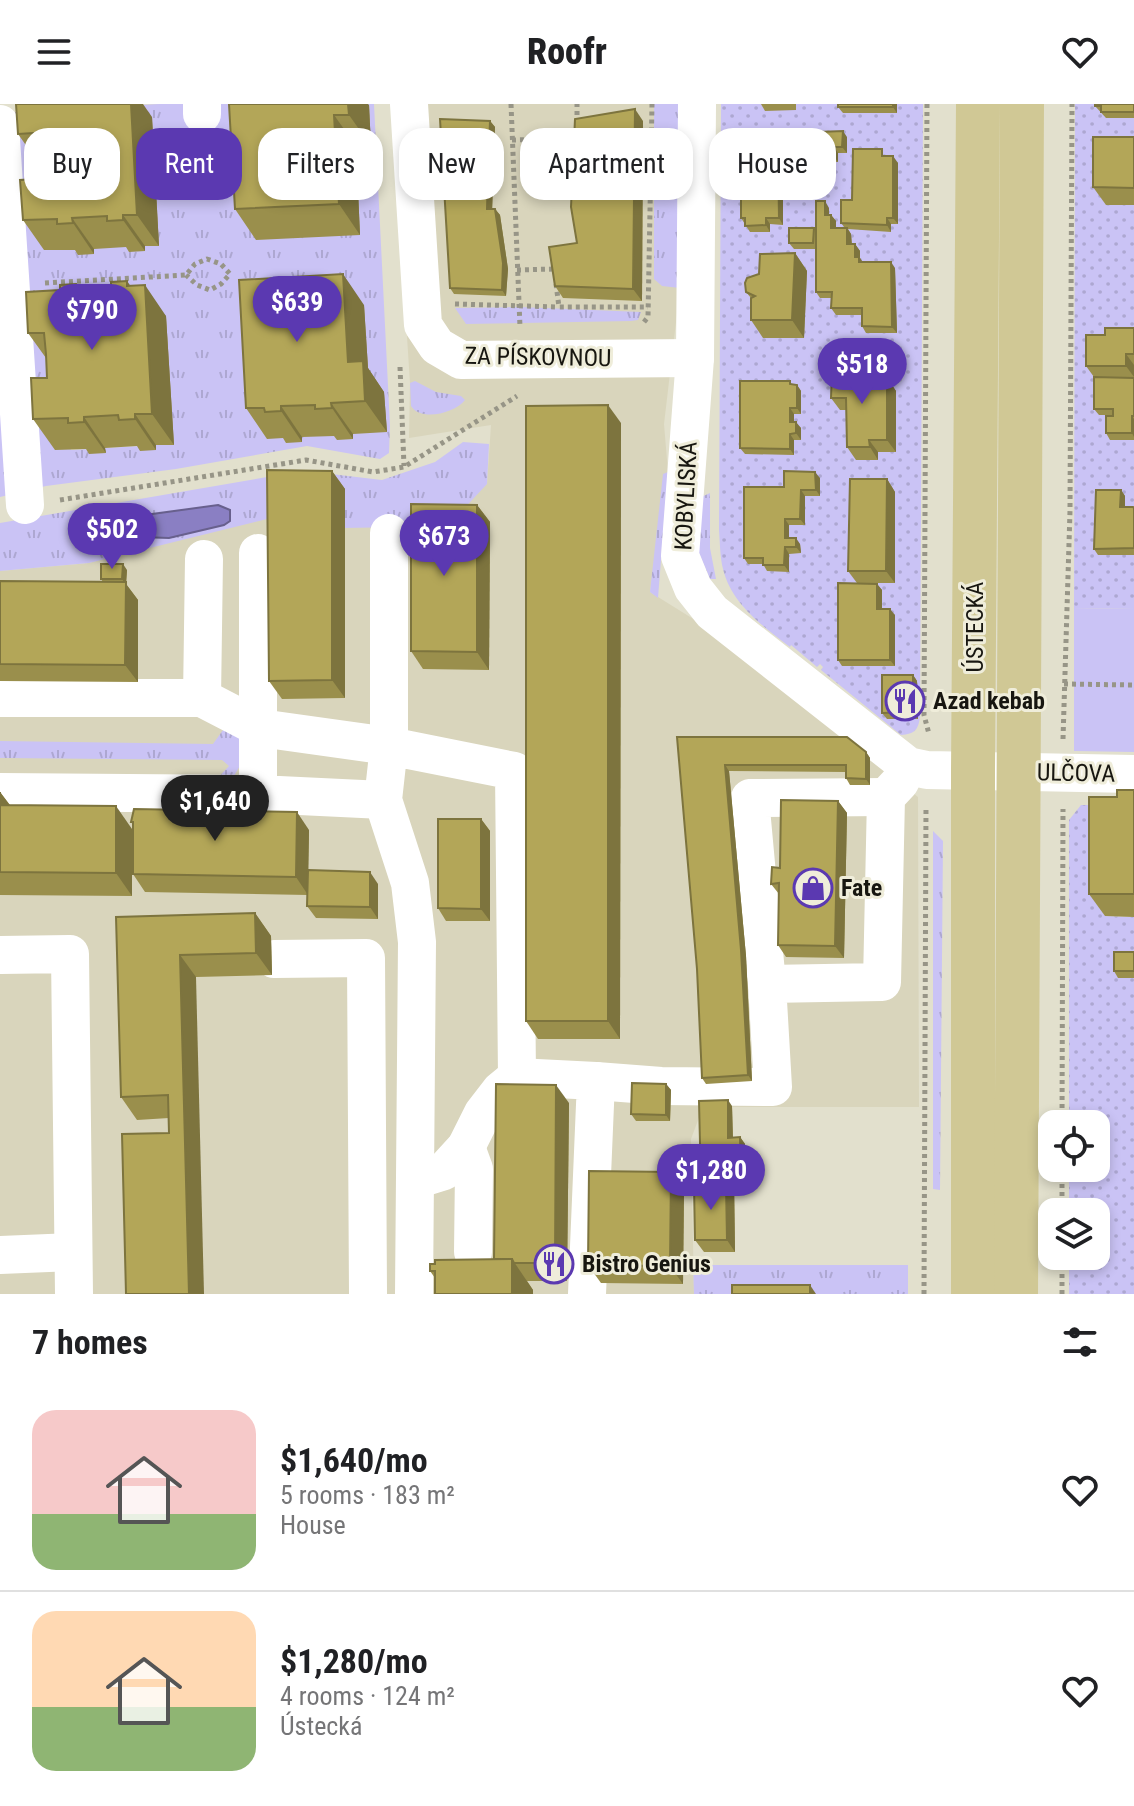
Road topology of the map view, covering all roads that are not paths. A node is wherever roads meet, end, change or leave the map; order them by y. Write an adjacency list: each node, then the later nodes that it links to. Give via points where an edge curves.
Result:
1 (409, 104): 6 (street, ZA PÍSKOVNOU, via 423,325 437,346 461,360 527,345)
2 (697, 104): 6 (street, KOBYLISKÁ)
3 (978, 104): 16 (main road, ÚSTECKÁ)
4 (1022, 104): 17 (main road, ÚSTECKÁ)
5 (0, 124): 7 (street)
6 (695, 358): 15 (street, KOBYLISKÁ, via 680,556 693,588 712,612)
7 (25, 505)
8 (389, 533): 14 (street)
9 (258, 553): 13 (street)
10 (204, 559): 12 (street)
11 (0, 698): 12 (street)
12 (202, 698): 13 (street)
13 (260, 728): 14 (street); 20 (street)
14 (389, 746): 22 (street); 26 (street, via 514,771)
15 (918, 754): 16 (street, via 927,770); 21 (street)
16 (973, 771): 17 (street, ULČOVA); 37 (main road, ÚSTECKÁ)
17 (1019, 772): 18 (street, ULČOVA); 38 (main road, ÚSTECKÁ)
18 (1134, 774)
19 (0, 792): 20 (street)
20 (258, 794): 22 (street)
21 (886, 797): 25 (street, via 882,982); 25 (street, via 750,798)
22 (383, 800): 29 (street, via 410,883 417,942)
23 (0, 955): 30 (street, via 70,954)
24 (274, 959): 34 (street, via 366,958)
25 (767, 984): 27 (street, via 773,1087)
26 (517, 1077): 27 (street); 28 (street, via 483,1113)
27 (596, 1081): 36 (street)
28 (466, 1147): 29 (street, via 444,1171); 31 (street, via 474,1169)
29 (415, 1180): 35 (street)
30 (73, 1252): 32 (street); 33 (street)
31 (473, 1252)
32 (0, 1255)
33 (74, 1294)
34 (368, 1294)
35 (414, 1294)
36 (587, 1294)
37 (973, 1294)
38 (1016, 1294)

